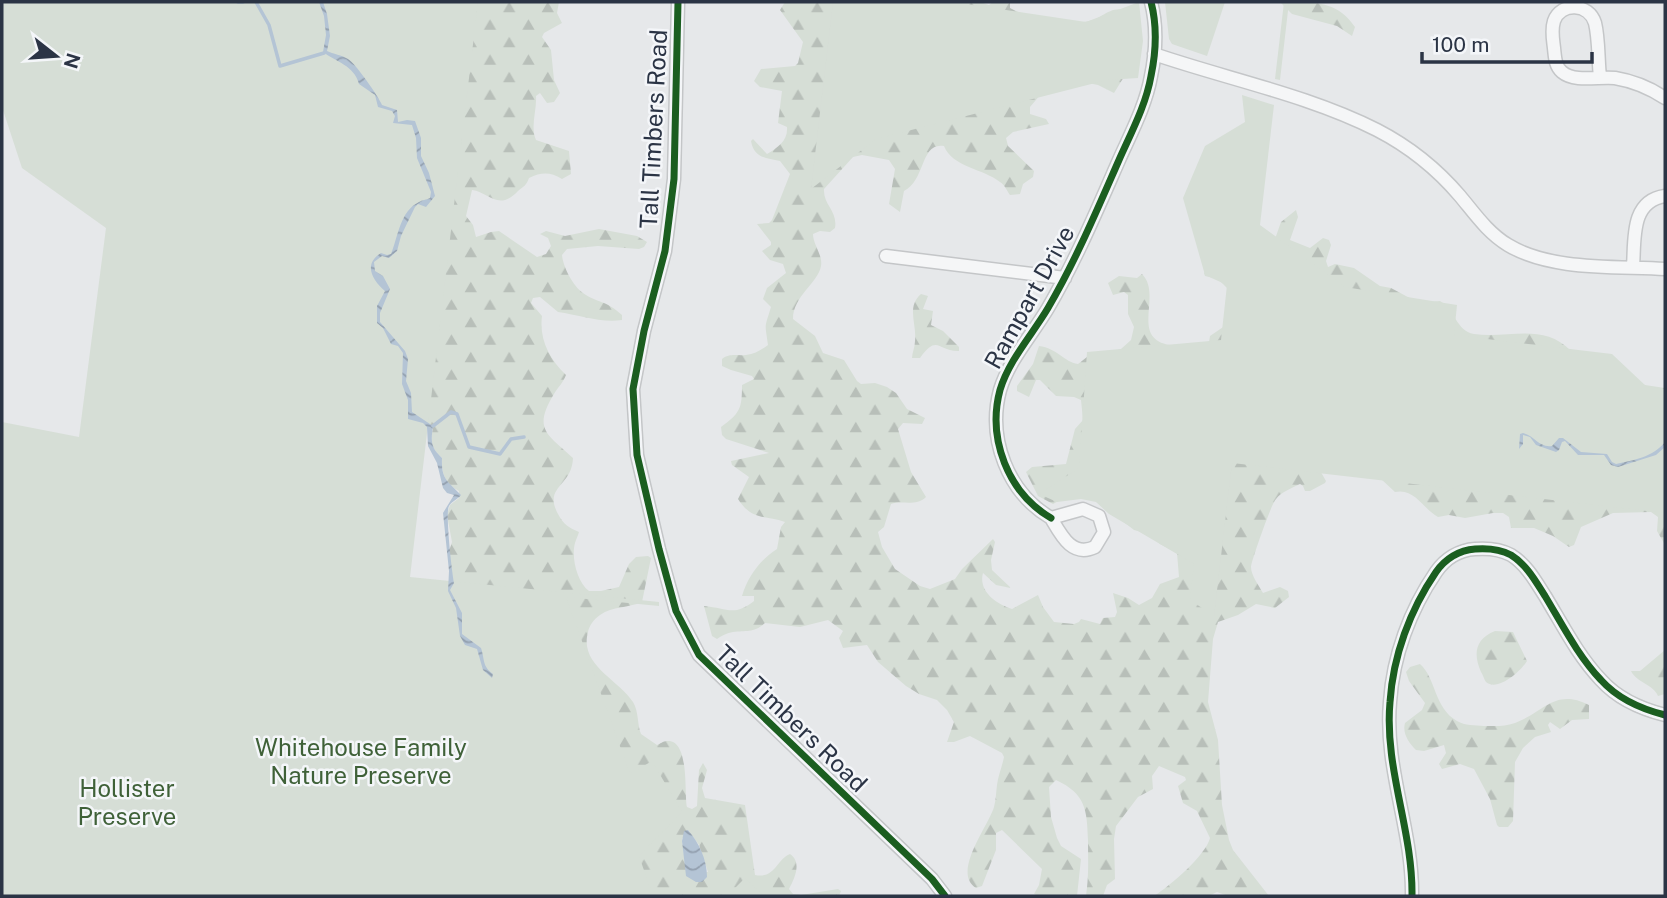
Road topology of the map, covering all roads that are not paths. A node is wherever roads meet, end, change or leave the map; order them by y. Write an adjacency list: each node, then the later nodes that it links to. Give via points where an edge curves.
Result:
1 (678, 2): 13 (street, Tall Timbers Road, via 674,179 665,251 633,389 637,455 676,611 699,655)
2 (1152, 2): 3 (street, Rampart Drive)
3 (1154, 54): 8 (street, via 1336,112 1379,131 1426,163 1489,231 1524,253 1556,262); 10 (street, Rampart Drive, via 1139,114)
4 (1600, 77): 4 (street, via 1572,77 1557,67 1552,24 1565,9 1584,10 1593,19); 5 (street, via 1630,82)
5 (1665, 97)
6 (1665, 196): 8 (street, via 1651,201 1639,214)
7 (886, 256): 10 (street)
8 (1633, 267): 9 (street)
9 (1665, 269)
10 (1065, 278): 11 (street, Rampart Drive, via 1011,365 997,407 998,440 1011,479 1020,494)
11 (1051, 519)
12 (1665, 715): 14 (street, via 1636,705 1602,682 1533,578 1512,556 1500,550 1472,549 1446,560 1424,591 1404,634 1390,701 1391,765)
13 (945, 896)
14 (1416, 896)

